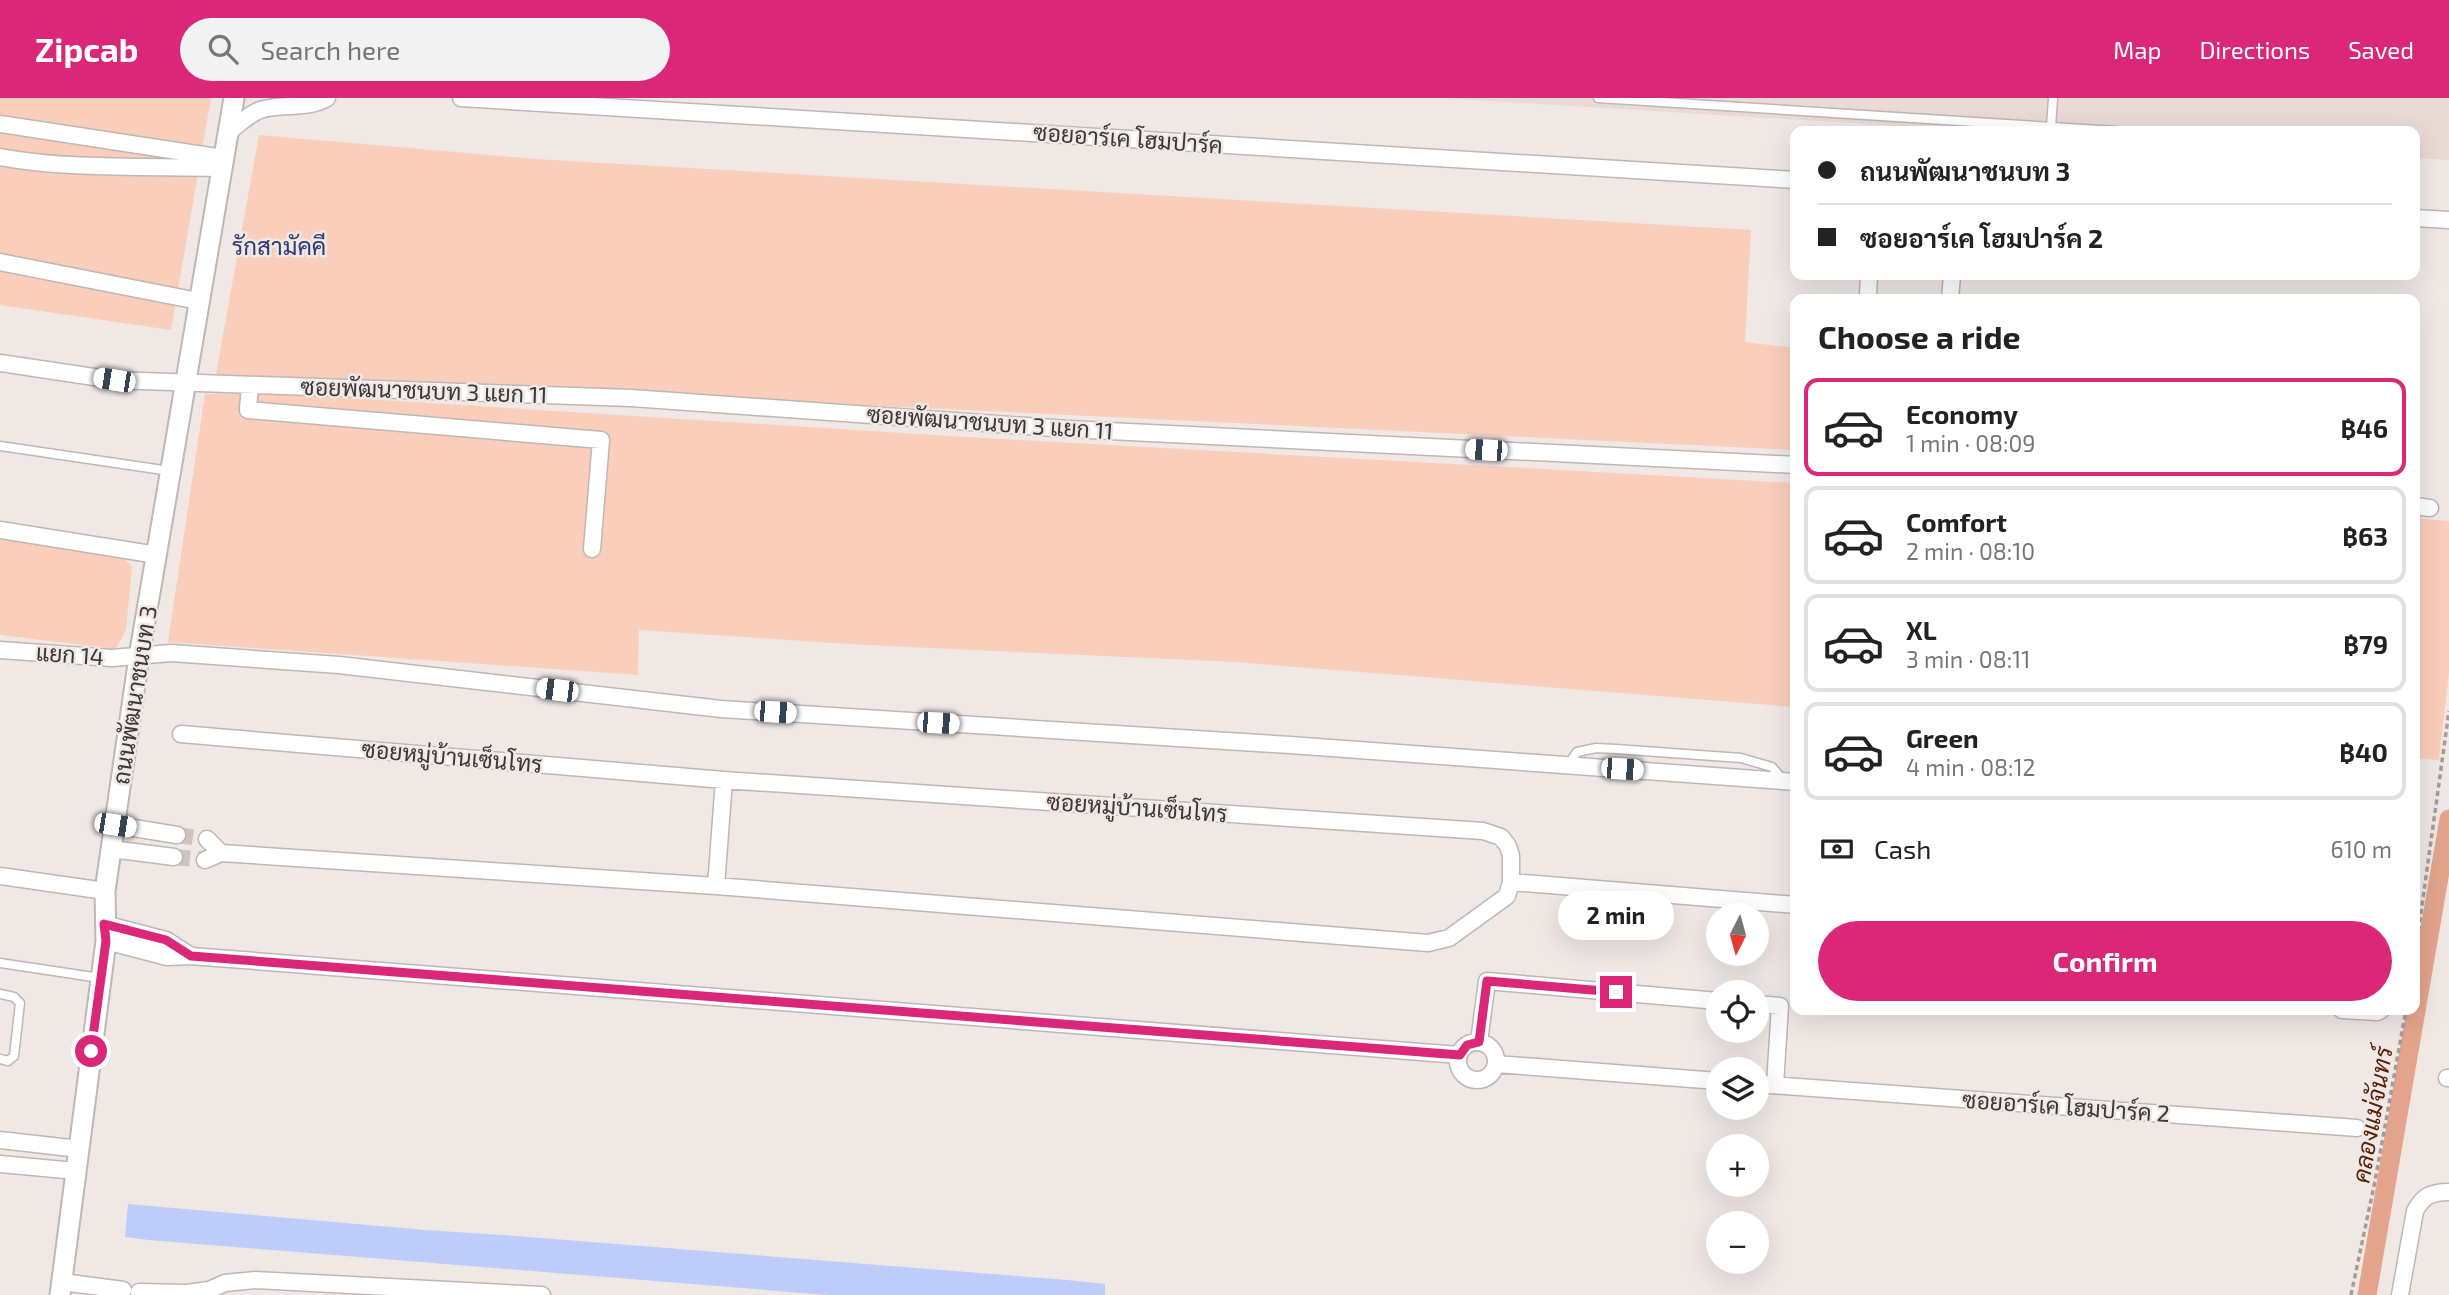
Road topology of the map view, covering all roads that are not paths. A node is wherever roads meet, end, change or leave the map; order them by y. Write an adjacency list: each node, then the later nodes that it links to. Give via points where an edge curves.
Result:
1 (234, 98): 9 (street, ถนนพัฒนาชนบท 3)
2 (327, 98): 9 (street, via 316,105 258,111)
3 (461, 98): 12 (street, ซอยอาร์เค โฮมปาร์ค)
4 (1598, 98): 7 (lane)
5 (2053, 98): 8 (lane)
6 (0, 124): 11 (street)
7 (2021, 126)
8 (2051, 126)
9 (227, 134): 11 (street, ถนนพัฒนาชนบท 3)
10 (0, 157): 11 (street, via 97,165)
11 (222, 163): 18 (street, ถนนพัฒนาชนบท 3)
12 (1790, 180)
13 (2420, 218): 14 (street)
14 (2449, 220)
15 (0, 262): 18 (street)
16 (1869, 280): 17 (street)
17 (1868, 294)
18 (198, 301): 20 (street, ถนนพัฒนาชนบท 3)
19 (0, 363): 20 (street, ซอยพัฒนาชนบท 3 แยก 11, via 114,380)
20 (184, 382): 21 (street, ซอยพัฒนาชนบท 3 แยก 11); 24 (street, ถนนพัฒนาชนบท 3)
21 (250, 385): 23 (street, ซอยพัฒนาชนบท 3 แยก 11, via 631,398 1068,429); 26 (street, via 248,410 601,440)
22 (0, 446): 24 (lane)
23 (1790, 465)
24 (170, 471): 27 (street, ถนนพัฒนาชนบท 3)
25 (0, 530): 27 (street)
26 (592, 549)
27 (157, 555): 29 (street, ถนนพัฒนาชนบท 3)
28 (0, 650): 29 (street, แยก 14)
29 (139, 657): 32 (street, แยก 14, via 171,653 339,665 721,709); 33 (street, ถนนพัฒนาชนบท 3)
30 (181, 734): 31 (street, ซอยหมู่บ้านเซ็นโทร)
31 (724, 780): 41 (street, ซอยหมู่บ้านเซ็นโทร, via 1483,831 1501,837 1508,846); 42 (street)
32 (1790, 781)
33 (115, 825): 34 (street); 36 (street, ถนนพัฒนาชนบท 3)
34 (177, 835)
35 (207, 839): 37 (street)
36 (111, 849): 38 (street); 43 (street, ถนนพัฒนาชนบท 3)
37 (221, 853): 39 (street); 42 (street)
38 (173, 856)
39 (205, 860)
40 (0, 876): 43 (street)
41 (1511, 882): 42 (street, via 1507,896 1449,938 1428,943); 44 (street)
42 (716, 886)
43 (105, 891): 45 (street, ถนนพัฒนาชนบท 3)
44 (1790, 905)
45 (105, 932): 47 (street, ถนนพัฒนาชนบท 3); 52 (street, via 167,957)
46 (0, 963): 47 (lane)
47 (100, 978): 60 (street, ถนนพัฒนาชนบท 3)
48 (0, 994): 53 (lane, via 20,1003 14,1056 8,1061)
49 (1706, 1000): 51 (street, via 1487,981)
50 (1769, 1005): 57 (street, via 1780,1006)
51 (1479, 1042): 52 (street, via 1467,1045); 54 (street, via 1494,1052)
52 (1460, 1055): 54 (street, via 1459,1067 1473,1079 1485,1078)
53 (0, 1059)
54 (1496, 1064): 55 (street)
55 (1706, 1080)
56 (1769, 1085): 57 (street, ซอยอาร์เค โฮมปาร์ค 2)
57 (1775, 1085): 58 (street, ซอยอาร์เค โฮมปาร์ค 2)
58 (2357, 1128)
59 (0, 1140): 60 (street)
60 (79, 1149): 62 (street, ถนนพัฒนาชนบท 3)
61 (0, 1164): 62 (street)
62 (76, 1171): 64 (street, ถนนพัฒนาชนบท 3)
63 (2449, 1192): 70 (street, via 2434,1192 2421,1199 2415,1211)
64 (61, 1289): 68 (street)
65 (305, 1289): 66 (street); 67 (street, via 255,1280 225,1283)
66 (418, 1292): 69 (street)
67 (207, 1293): 68 (street)
68 (187, 1294)
69 (542, 1295)
70 (2400, 1295)

